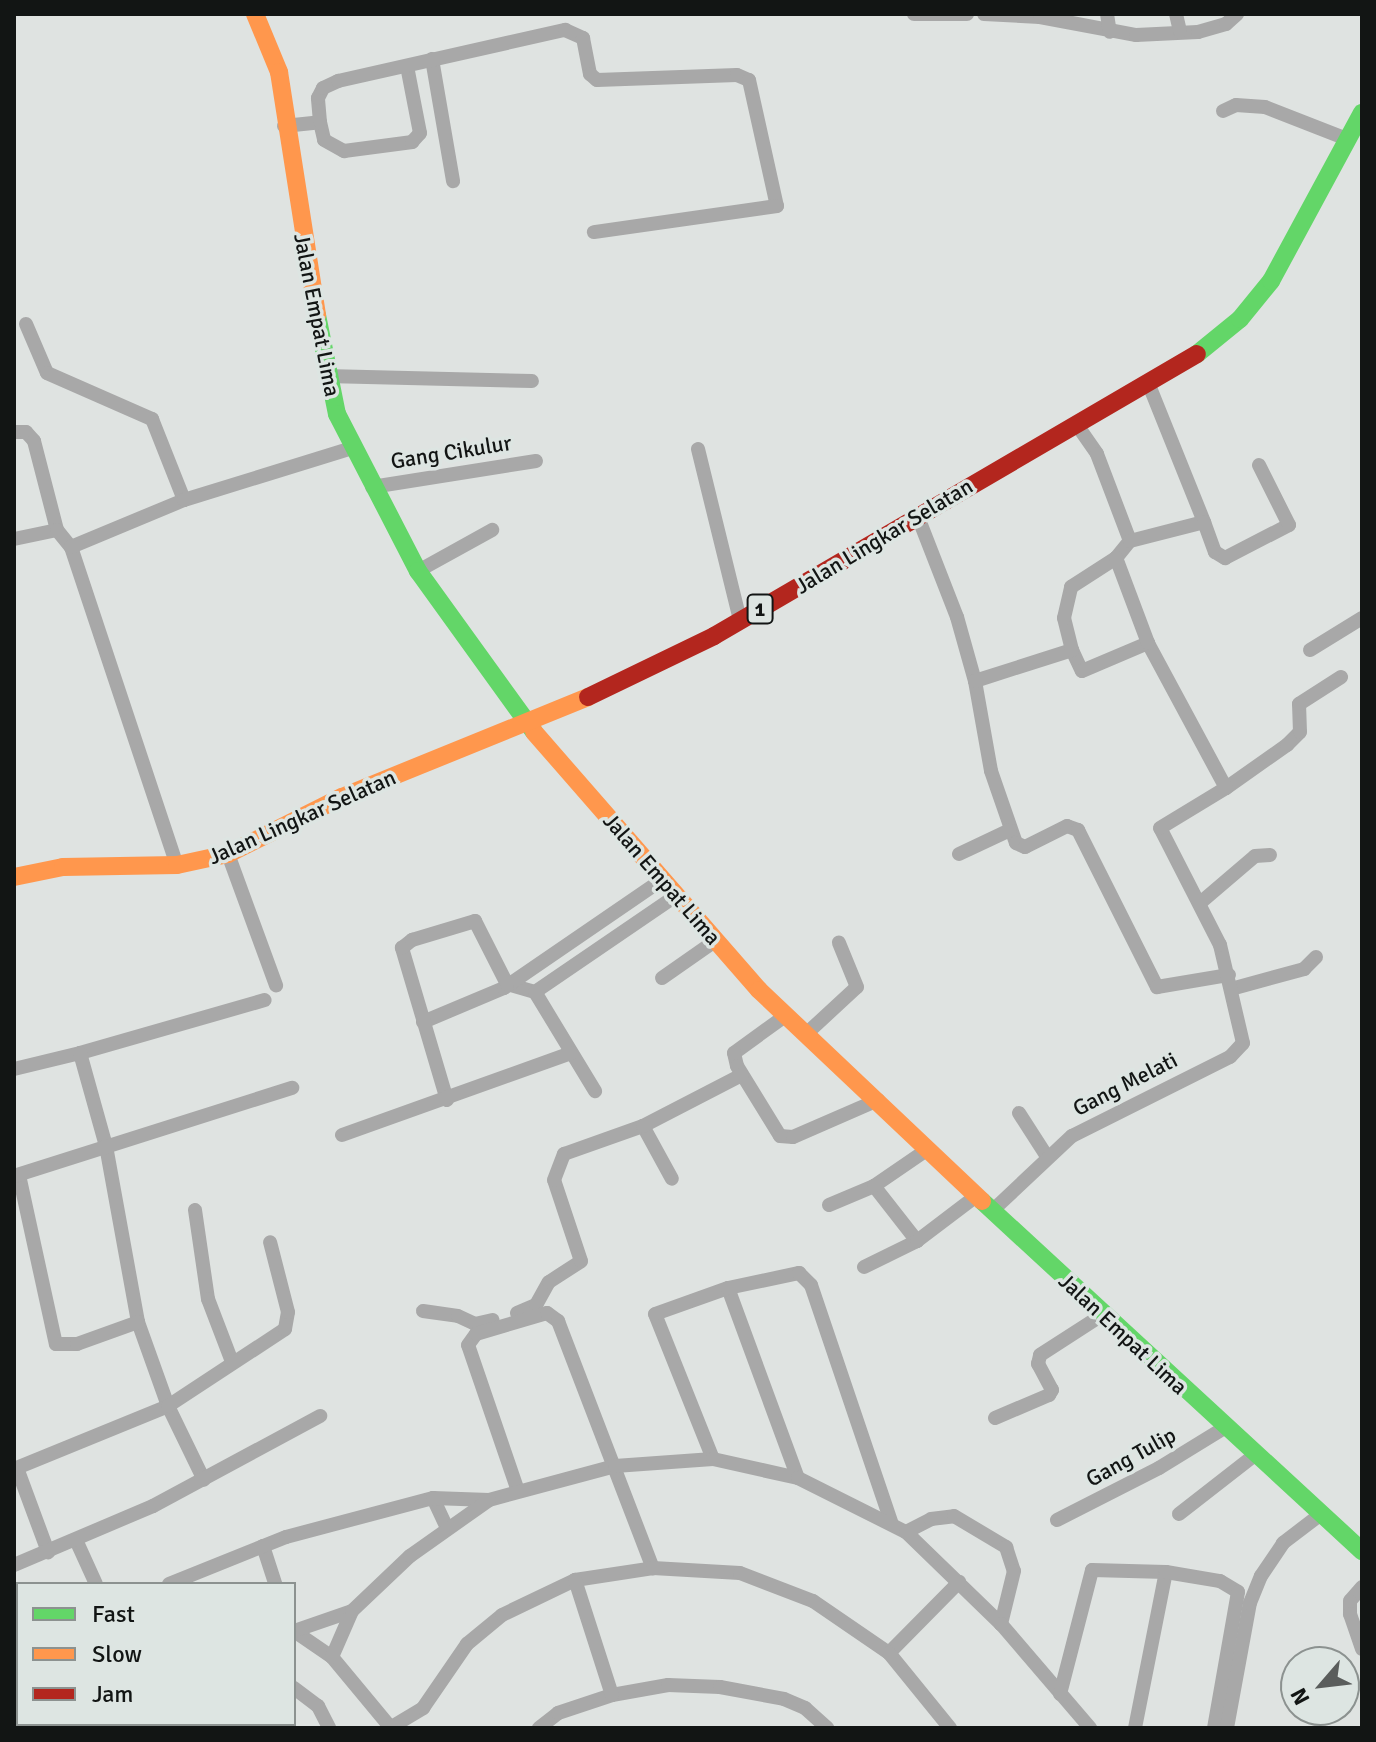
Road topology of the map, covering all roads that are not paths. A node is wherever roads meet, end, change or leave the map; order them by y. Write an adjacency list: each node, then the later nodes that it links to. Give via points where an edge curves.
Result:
1 (914, 14): 2 (street)
2 (967, 14)
3 (984, 14): 7 (street)
4 (1107, 14): 9 (street)
5 (1176, 14): 10 (street)
6 (1237, 14): 10 (street, via 1213,29)
7 (1039, 15): 9 (street)
8 (257, 18): 16 (main road, Jalan Empat Lima, via 279,72)
9 (1110, 32): 10 (street)
10 (1180, 32)
11 (432, 59): 12 (street); 18 (street); 19 (street, via 565,30 583,38 590,74 597,80 737,75 749,80 777,206)
12 (407, 66): 15 (street, via 323,88 318,98); 15 (street, via 420,133 412,142 344,151 324,140)
13 (1223, 111): 17 (street, via 1236,105 1265,107)
14 (1362, 113): 17 (main road, Jalan Lingkar Selatan / 1)
15 (320, 122): 16 (street)
16 (284, 126): 21 (main road, Jalan Empat Lima)
17 (1349, 140): 23 (main road, Jalan Lingkar Selatan / 1, via 1256,302 1207,348)
18 (453, 181)
19 (594, 232)
20 (26, 324): 31 (street, via 47,373 152,419)
21 (326, 376): 22 (street); 26 (main road, Jalan Empat Lima)
22 (532, 381)
23 (1149, 385): 24 (main road, Jalan Lingkar Selatan / 1); 33 (street)
24 (1077, 425): 32 (main road, Jalan Lingkar Selatan / 1); 37 (street, via 1097,454)
25 (14, 432): 34 (street, via 26,432 34,441)
26 (352, 448): 30 (main road, Jalan Empat Lima); 31 (street)
27 (698, 449): 42 (street)
28 (536, 461): 30 (street, Gang Cikulur)
29 (1259, 465): 33 (street, via 1289,525 1225,558 1215,552)
30 (372, 487): 40 (main road, Jalan Empat Lima)
31 (184, 500): 38 (street)
32 (918, 517): 42 (main road, Jalan Lingkar Selatan / 1); 47 (street)
33 (1204, 522): 37 (street)
34 (57, 530): 36 (street); 38 (street)
35 (492, 530): 40 (street)
36 (14, 539)
37 (1130, 541): 39 (street)
38 (71, 547): 54 (street)
39 (1116, 558): 43 (street); 44 (street, via 1071,587 1064,618)
40 (418, 571): 48 (main road, Jalan Empat Lima)
41 (1362, 618): 45 (street)
42 (740, 620): 48 (main road, Jalan Lingkar Selatan / 1, via 627,681)
43 (1148, 643): 44 (street, via 1082,671); 49 (street)
44 (1072, 650): 47 (street)
45 (1310, 650)
46 (1341, 677): 49 (street, via 1299,704 1300,732 1287,745)
47 (975, 681): 50 (street, via 991,771)
48 (526, 722): 51 (main road, Jalan Lingkar Selatan / 1, via 342,797); 56 (main road, Jalan Empat Lima)
49 (1226, 788): 58 (street, via 1160,828)
50 (1010, 830): 52 (street); 63 (street, via 1025,847 1067,826 1078,830 1157,987)
51 (228, 854): 54 (main road, Jalan Lingkar Selatan / 1); 65 (street)
52 (959, 854)
53 (1270, 855): 58 (street, via 1255,856)
54 (177, 865): 55 (main road, Jalan Lingkar Selatan / 1, via 63,867)
55 (14, 877)
56 (662, 880): 57 (main road, Jalan Empat Lima); 64 (street)
57 (677, 895): 59 (main road, Jalan Empat Lima); 66 (street)
58 (1200, 903): 63 (street)
59 (715, 941): 62 (street); 68 (main road, Jalan Empat Lima)
60 (839, 943): 70 (street, via 857,987)
61 (1316, 957): 63 (street, via 1304,969)
62 (662, 978)
63 (1230, 982): 84 (street, Gang Melati, via 1243,1043 1239,1052 1090,1125)
64 (507, 984): 66 (street); 69 (street); 69 (street, via 475,921 405,942 403,955)
65 (276, 985)
66 (535, 992): 72 (street)
67 (265, 1000): 71 (street)
68 (785, 1016): 70 (main road, Jalan Empat Lima); 74 (street, via 734,1053)
69 (423, 1022): 77 (street)
70 (806, 1034): 78 (main road, Jalan Empat Lima)
71 (80, 1053): 73 (street); 82 (street)
72 (571, 1053): 76 (street); 77 (street)
73 (14, 1069)
74 (742, 1075): 78 (street, via 784,1140); 80 (street)
75 (292, 1088): 82 (street)
76 (595, 1091)
77 (447, 1100): 81 (street)
78 (878, 1100): 83 (main road, Jalan Empat Lima)
79 (1019, 1113): 84 (street)
80 (643, 1126): 86 (street); 96 (street, via 564,1154 554,1180 581,1261 549,1282 536,1305 475,1324)
81 (342, 1135)
82 (106, 1146): 85 (street); 98 (street)
83 (928, 1149): 87 (street); 88 (main road, Jalan Empat Lima)
84 (1046, 1155): 91 (street, Gang Melati)
85 (16, 1175): 98 (street, via 56,1344 77,1344)
86 (672, 1179)
87 (874, 1186): 89 (street); 92 (street)
88 (975, 1197): 91 (main road, Jalan Empat Lima); 92 (street)
89 (829, 1205)
90 (195, 1210): 99 (street, via 208,1299)
91 (992, 1211): 97 (main road, Jalan Empat Lima)
92 (917, 1241): 94 (street)
93 (270, 1242): 99 (street, via 288,1321 285,1329)
94 (864, 1267)
95 (728, 1288): 105 (street, via 655,1314); 108 (street); 116 (street, via 791,1271 811,1285)
96 (423, 1311)
97 (1102, 1315): 102 (street, via 1040,1355 1038,1364 1052,1390 1049,1395); 103 (main road, Jalan Empat Lima)
98 (138, 1322): 100 (street)
99 (232, 1362): 100 (street)
100 (168, 1406): 107 (street); 109 (street)
101 (320, 1416): 109 (street)
102 (995, 1418)
103 (1224, 1428): 104 (main road, Jalan Empat Lima); 115 (street, Gang Tulip)
104 (1256, 1454): 113 (street); 114 (main road, Jalan Empat Lima)
105 (713, 1459): 106 (street); 108 (street)
106 (615, 1466): 110 (street); 110 (street, via 556,1317 544,1314 476,1334 468,1345); 124 (street)
107 (16, 1469): 122 (street)
108 (798, 1478): 116 (street)
109 (204, 1480): 119 (street)
110 (518, 1491): 112 (street)
111 (433, 1498): 112 (street); 117 (street); 120 (street)
112 (489, 1500): 117 (street)
113 (1179, 1514)
114 (1321, 1514): 121 (main road, Jalan Empat Lima); 150 (street, via 1283,1543 1261,1576 1250,1603)
115 (1057, 1520)
116 (892, 1524): 118 (street)
117 (447, 1528): 132 (street)
118 (906, 1532): 130 (street); 133 (street, via 931,1519 954,1516 1006,1547 1014,1571)
119 (76, 1540): 122 (street); 127 (street)
120 (263, 1546): 128 (street); 129 (street)
121 (1362, 1551)
122 (48, 1552): 123 (street)
123 (14, 1565)
124 (653, 1568): 126 (street); 137 (street, via 740,1573 774,1583 813,1601)
125 (1166, 1572): 140 (street, via 1092,1570); 148 (street); 149 (street, via 1220,1581 1238,1592)
126 (575, 1580): 141 (street); 143 (street, via 481,1631 423,1708)
127 (95, 1582)
128 (174, 1582)
129 (274, 1582)
130 (959, 1582): 133 (street); 137 (street)
131 (1362, 1587): 136 (street, via 1350,1601)
132 (352, 1611): 134 (street); 138 (street)
133 (1001, 1624): 140 (street)
134 (296, 1630)
135 (296, 1632): 138 (street)
136 (1362, 1649)
137 (889, 1653): 146 (street)
138 (332, 1657): 143 (street)
139 (296, 1690): 142 (street, via 318,1706)
140 (1060, 1694): 147 (street)
141 (612, 1695): 144 (street, via 558,1713); 145 (street, via 668,1685 720,1687 784,1699 805,1708)
142 (329, 1728)
143 (390, 1728)
144 (539, 1728)
145 (827, 1728)
146 (949, 1728)
147 (1090, 1728)
148 (1135, 1728)
149 (1214, 1728)
150 (1227, 1728)

